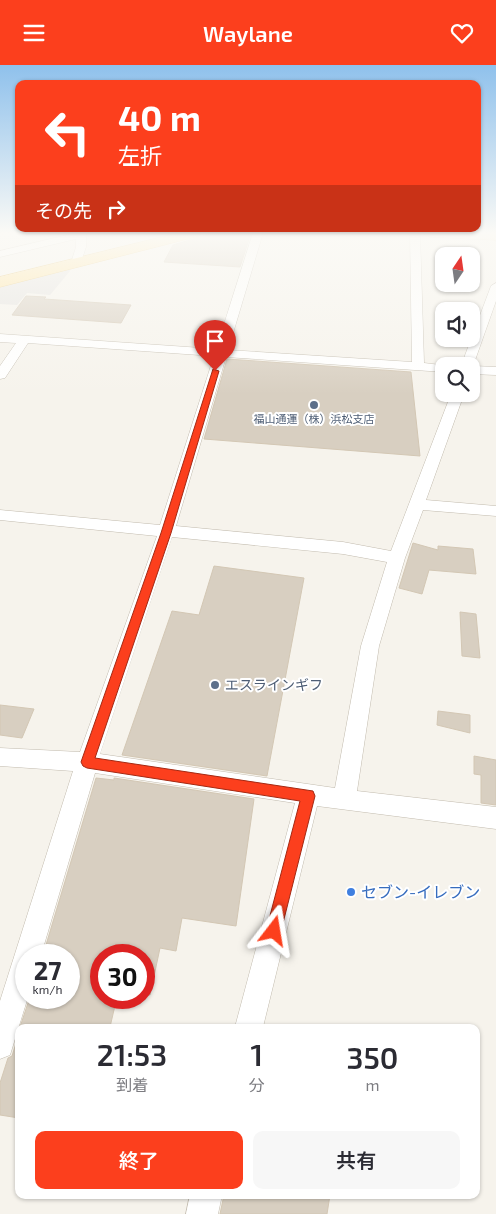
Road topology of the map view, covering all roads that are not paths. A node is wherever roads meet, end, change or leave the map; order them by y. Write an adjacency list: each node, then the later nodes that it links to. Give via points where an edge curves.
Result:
1 (496, 286): 7 (street)
2 (241, 287): 6 (street)
3 (416, 287): 8 (street)
4 (0, 338): 5 (street)
5 (24, 340): 6 (street); 12 (street)
6 (221, 353): 8 (street); 17 (street)
7 (470, 357)
8 (418, 365): 9 (street)
9 (435, 366)
10 (480, 370): 11 (street)
11 (496, 371)
12 (0, 375)
13 (455, 402): 14 (street)
14 (418, 504): 15 (street); 18 (street)
15 (496, 511)
16 (0, 515): 17 (street)
17 (166, 533): 18 (street, via 343,548); 20 (street)
18 (397, 558): 22 (street, via 370,646)
19 (0, 757): 20 (street)
20 (87, 762): 21 (street); 24 (street)
21 (308, 796): 22 (street); 26 (street)
22 (344, 800): 23 (street)
23 (496, 818)
24 (31, 944)
25 (15, 996): 27 (street)
26 (250, 1024)
27 (0, 1045)
28 (205, 1199): 29 (street)
29 (202, 1214)

